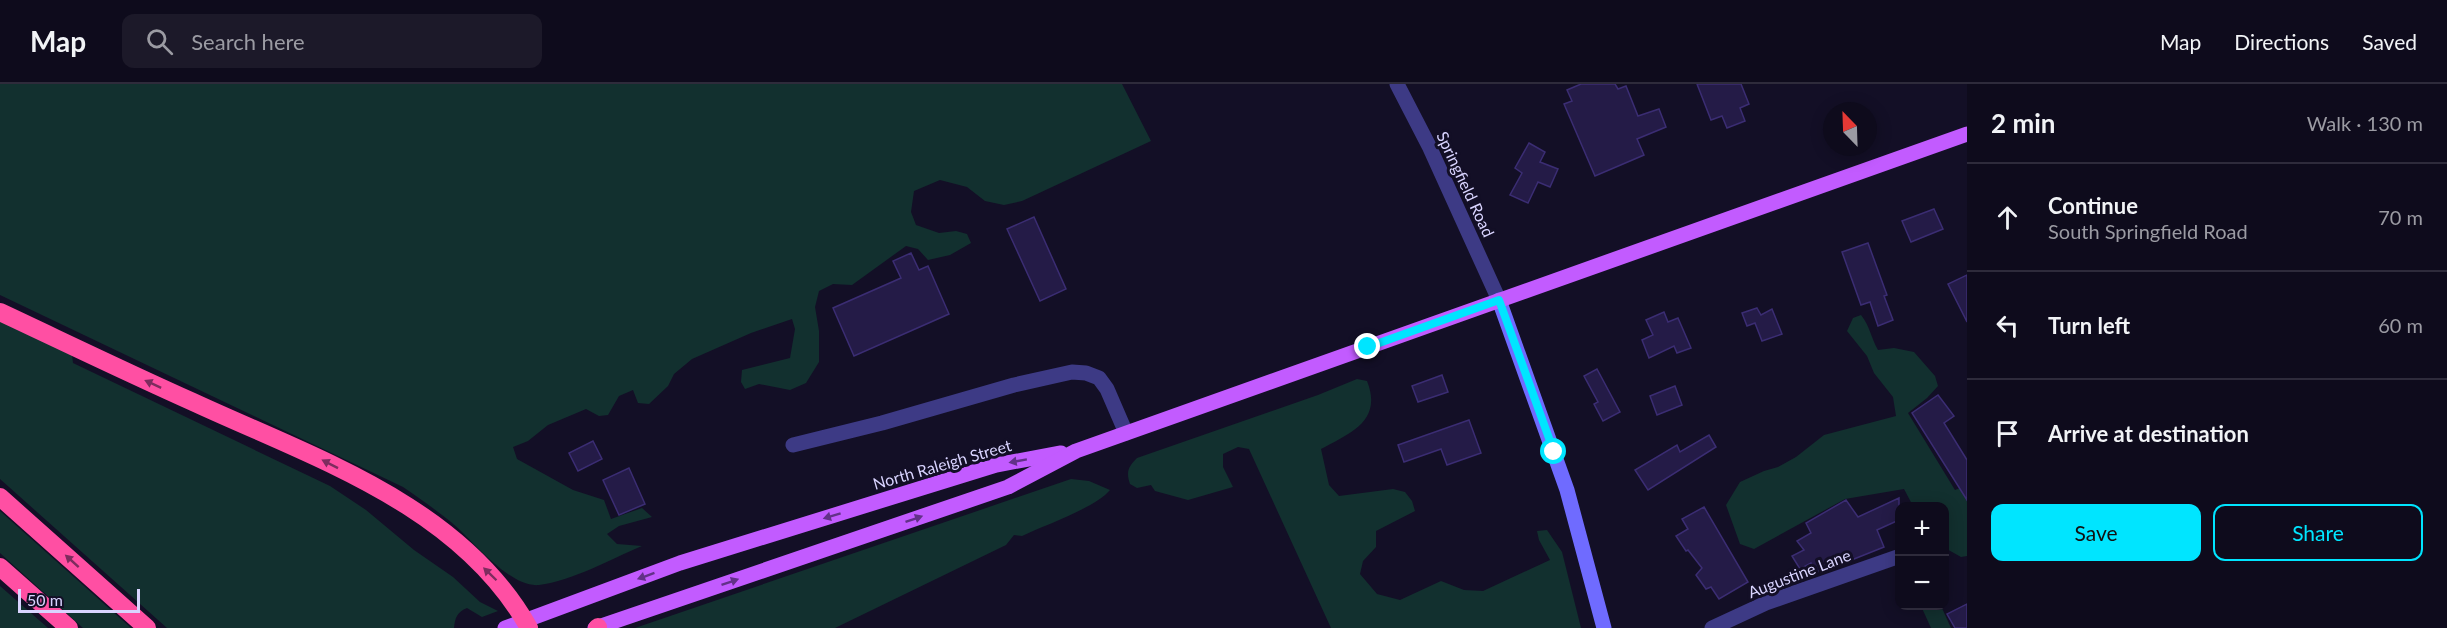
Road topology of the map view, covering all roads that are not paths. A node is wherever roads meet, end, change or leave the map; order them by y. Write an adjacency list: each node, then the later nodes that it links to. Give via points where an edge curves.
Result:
1 (1397, 84): 3 (street, Springfield Road)
2 (1967, 134): 3 (main road)
3 (1499, 300): 5 (main road); 16 (main road, via 1567,490)
4 (0, 312): 11 (highway, one-way to 4, via 498,582 416,511 307,453)
5 (1125, 433): 6 (street, via 1099,378 1072,372); 7 (main road)
6 (793, 445)
7 (1076, 451): 11 (main road, North Raleigh Street, one-way to 11, via 985,468 680,563); 15 (main road, one-way to 7, via 1008,487)
8 (0, 497): 13 (highway, one-way to 8)
9 (1895, 557): 17 (street, Augustine Lane, via 1766,603)
10 (0, 567): 12 (highway)
11 (527, 624): 14 (main road, North Raleigh Street)
12 (69, 628)
13 (147, 628)
14 (504, 628)
15 (597, 628)
16 (1604, 628)
17 (1712, 628)

